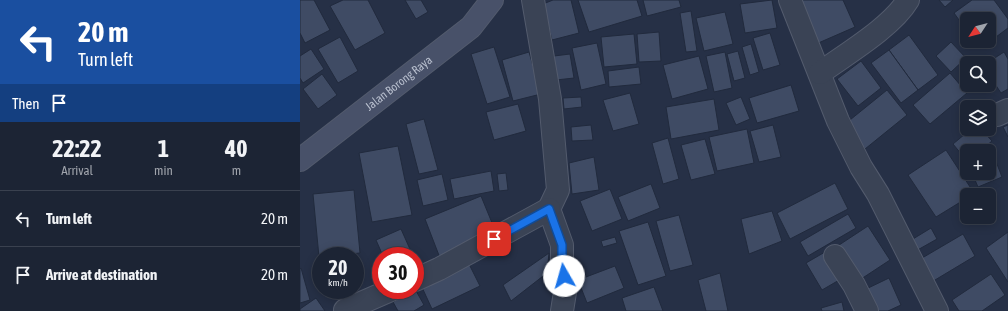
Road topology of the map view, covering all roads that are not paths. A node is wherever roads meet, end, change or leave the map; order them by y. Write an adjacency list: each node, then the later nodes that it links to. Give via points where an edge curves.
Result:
1 (492, 0): 6 (main road, Jalan Borong Raya, via 471,26)
2 (533, 0): 7 (street, via 550,99 558,190)
3 (790, 0): 5 (street)
4 (908, 0): 5 (street, via 888,24)
5 (820, 73): 14 (street, via 838,122 878,194)
6 (300, 160)
7 (549, 209): 9 (street); 12 (street, via 562,245 562,266 566,286)
8 (835, 256): 13 (street)
9 (424, 276)
10 (372, 298): 11 (street)
11 (345, 310)
12 (562, 311)
13 (867, 311)
14 (936, 311)

